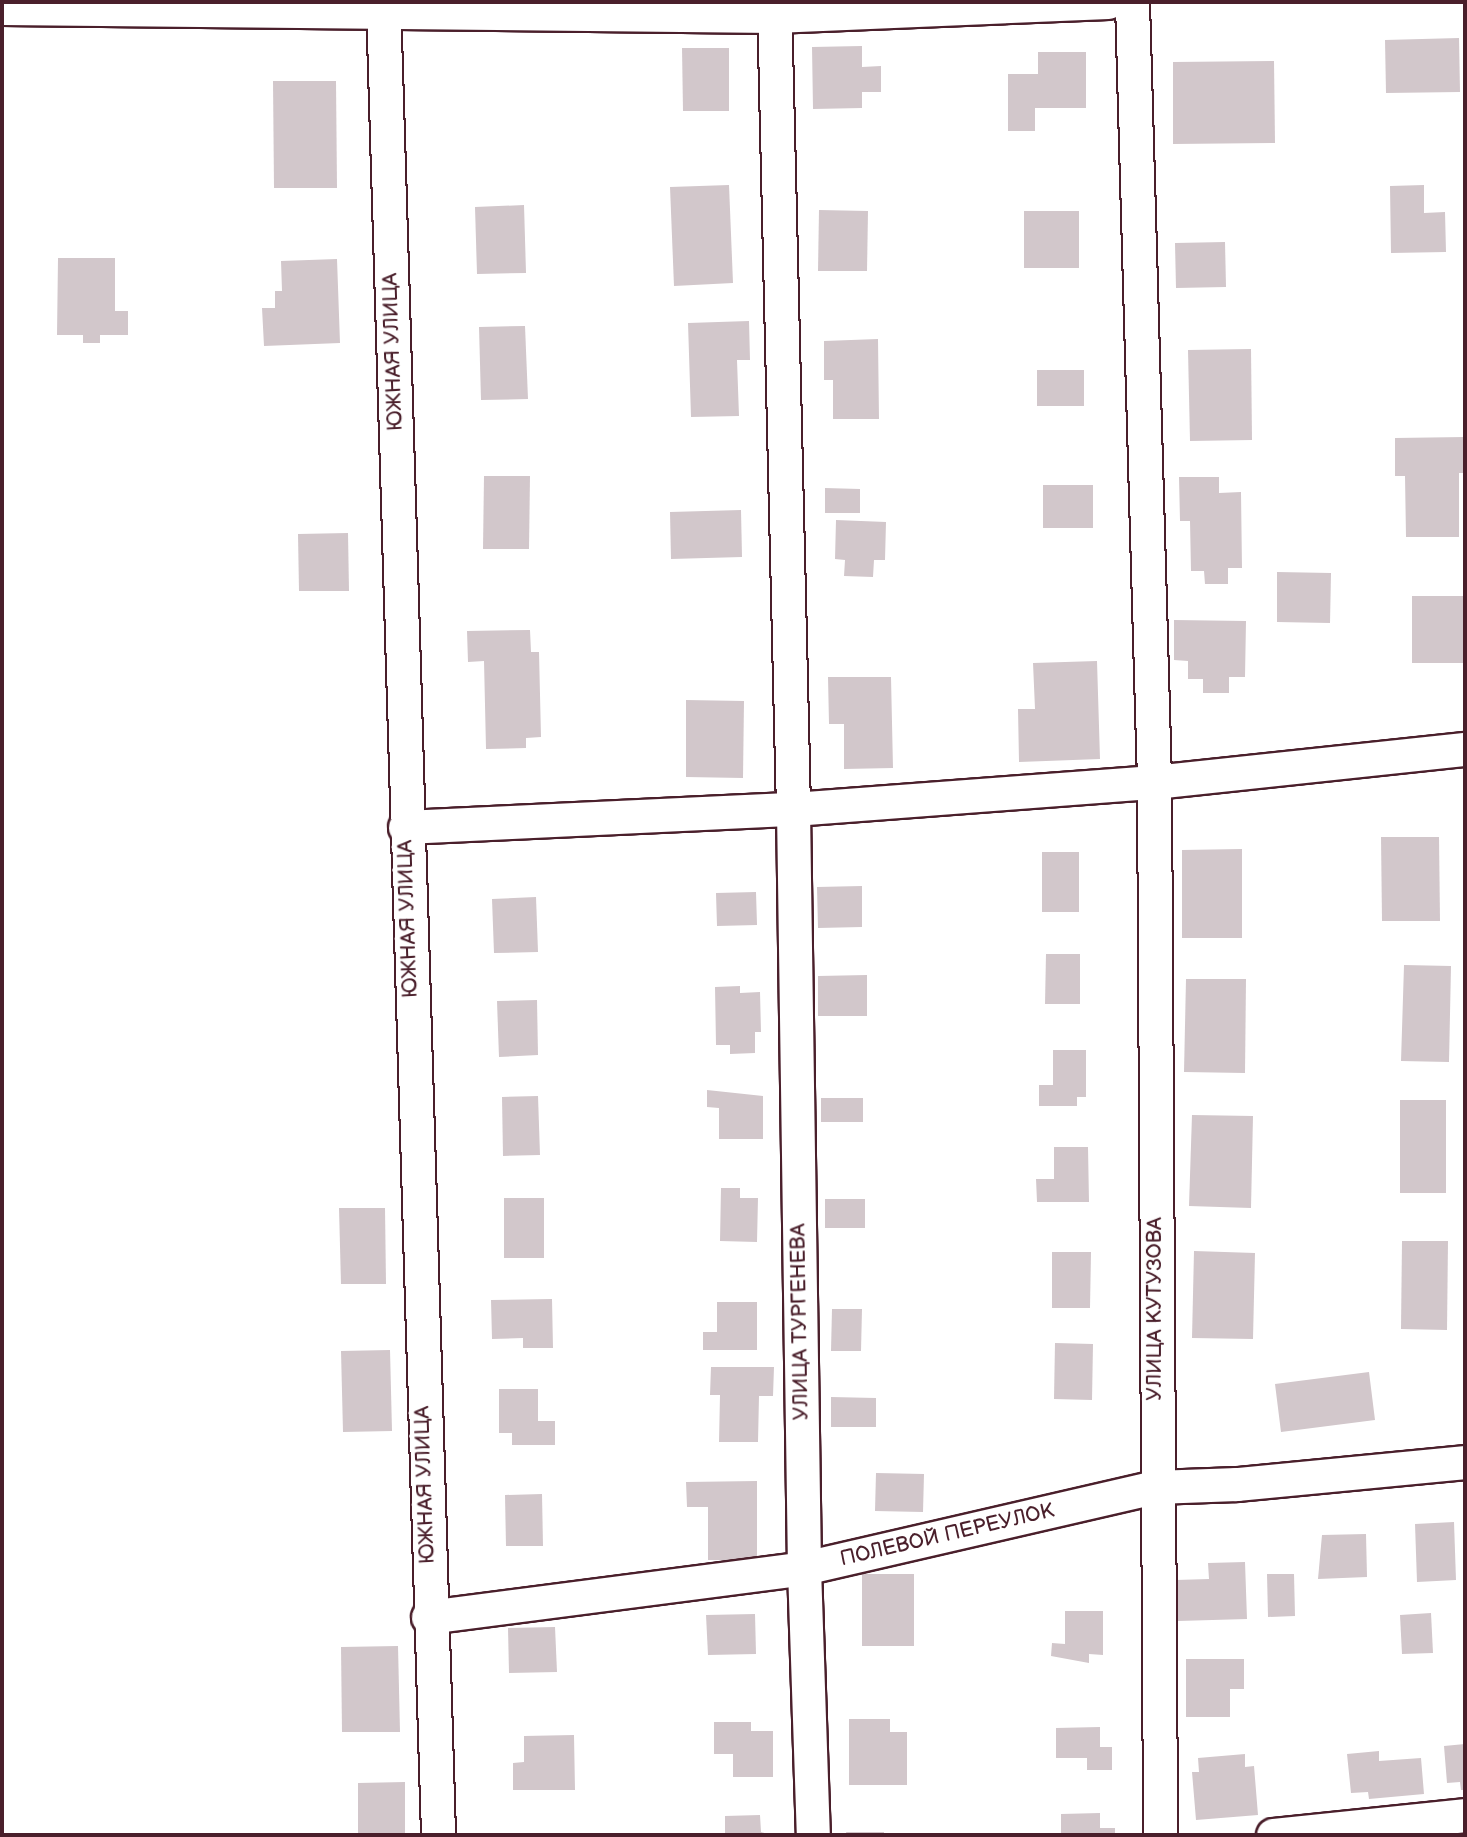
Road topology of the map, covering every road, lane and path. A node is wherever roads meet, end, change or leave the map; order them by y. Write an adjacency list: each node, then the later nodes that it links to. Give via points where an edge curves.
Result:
1 (1108, 2): 5 (street)
2 (1132, 2): 7 (street, УЛИЦА КУТУЗОВА)
3 (384, 7): 4 (street); 5 (street); 9 (street, ЮЖНАЯ УЛИЦА)
4 (2, 8)
5 (774, 9): 8 (street, УЛИЦА ТУРГЕНЕВА)
6 (1465, 749): 7 (street)
7 (1154, 782): 8 (street); 11 (street, УЛИЦА КУТУЗОВА)
8 (793, 809): 9 (street); 12 (street, УЛИЦА ТУРГЕНЕВА)
9 (405, 827): 13 (street, ЮЖНАЯ УЛИЦА)
10 (1465, 1462): 11 (street, ПОЛЕВОЙ ПЕРЕУЛОК, via 1237,1484)
11 (1155, 1487): 12 (street, ПОЛЕВОЙ ПЕРЕУЛОК); 17 (street, УЛИЦА КУТУЗОВА)
12 (804, 1568): 13 (street, ПОЛЕВОЙ ПЕРЕУЛОК); 16 (street, УЛИЦА ТУРГЕНЕВА)
13 (428, 1617): 15 (street, ЮЖНАЯ УЛИЦА)
14 (1465, 1815): 18 (street)
15 (438, 1835)
16 (813, 1835)
17 (1160, 1835)
18 (1273, 1835)

